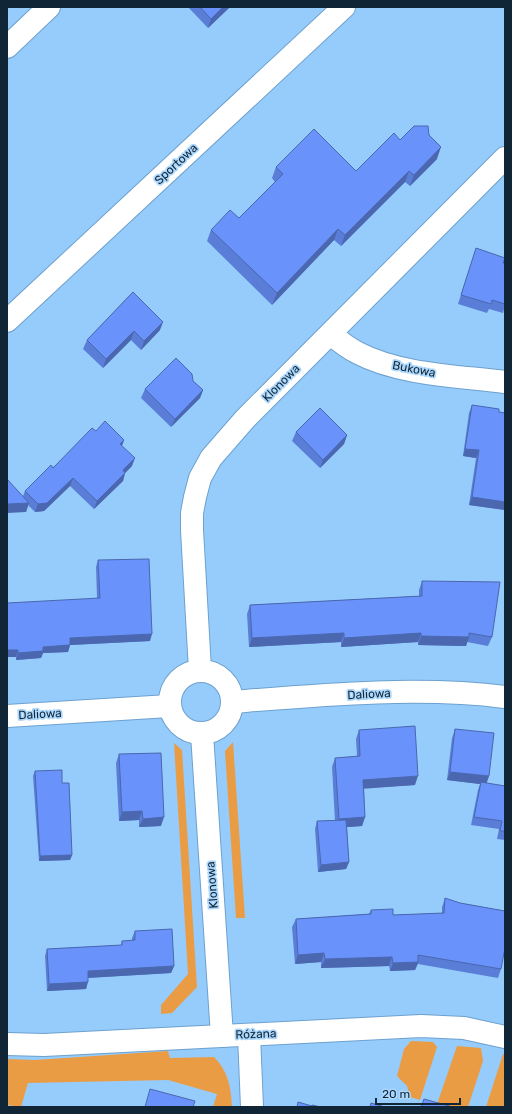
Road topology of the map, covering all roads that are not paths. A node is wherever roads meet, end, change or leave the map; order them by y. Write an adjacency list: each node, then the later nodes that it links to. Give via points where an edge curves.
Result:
1 (49, 7): 3 (street)
2 (344, 7): 5 (street, Sportowa)
3 (7, 47)
4 (505, 158): 6 (street, Klonowa)
5 (7, 321)
6 (331, 334): 7 (street, Bukowa, via 359,354 390,365); 8 (street, Klonowa, via 225,440 200,478 192,513)
7 (505, 382)
8 (200, 670): 10 (street, via 218,675 230,690); 11 (street, via 185,675 176,683 170,694)
9 (505, 697): 10 (street, Daliowa, via 456,692 417,692)
10 (232, 702): 13 (street, via 230,713 223,725)
11 (169, 706): 12 (street, Daliowa); 13 (street, via 179,726 190,732)
12 (7, 716)
13 (202, 734): 15 (street, Klonowa)
14 (249, 1035): 15 (street, Różana); 16 (street, Różana, via 421,1026 464,1028); 18 (street)
15 (222, 1036): 17 (street, Różana, via 44,1045)
16 (505, 1037)
17 (7, 1044)
18 (252, 1107)

